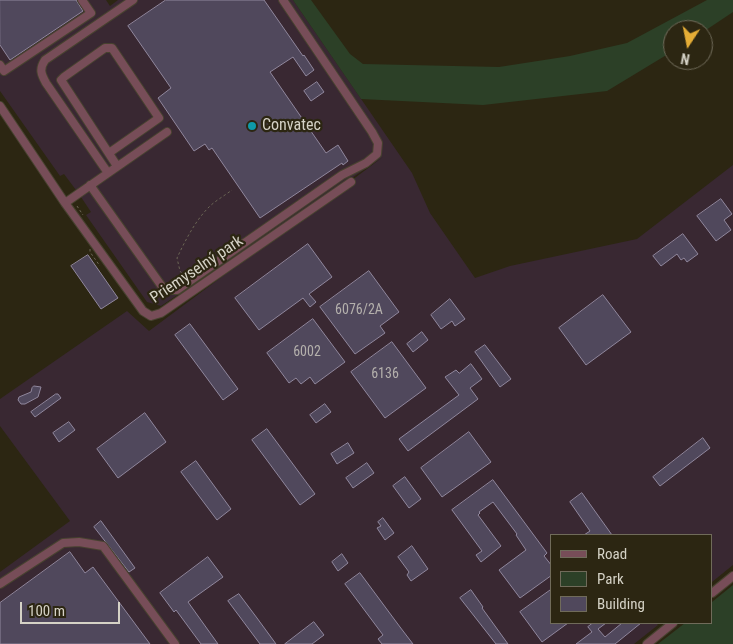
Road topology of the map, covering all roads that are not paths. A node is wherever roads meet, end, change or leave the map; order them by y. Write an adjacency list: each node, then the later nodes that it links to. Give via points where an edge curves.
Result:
1 (82, 0): 4 (street, via 91,13 4,71)
2 (133, 0): 9 (street, via 45,60 41,66 46,83)
3 (283, 0): 11 (street, Priemyselný park, via 378,143 377,154 177,290 163,288)
4 (0, 65)
5 (0, 106): 12 (street, Priemyselný park)
6 (167, 132): 8 (street)
7 (109, 153): 7 (street, via 61,80 105,48 112,48 159,118); 8 (street)
8 (117, 166): 9 (street)
9 (108, 173): 11 (street)
10 (351, 182): 12 (street, Priemyselný park, via 156,316 143,311)
11 (90, 185): 12 (street)
12 (65, 203)
13 (733, 576): 15 (street)
14 (0, 584): 17 (street, via 63,543 103,546)
15 (713, 592)
16 (672, 624): 18 (street)
17 (175, 644)
18 (647, 644)

